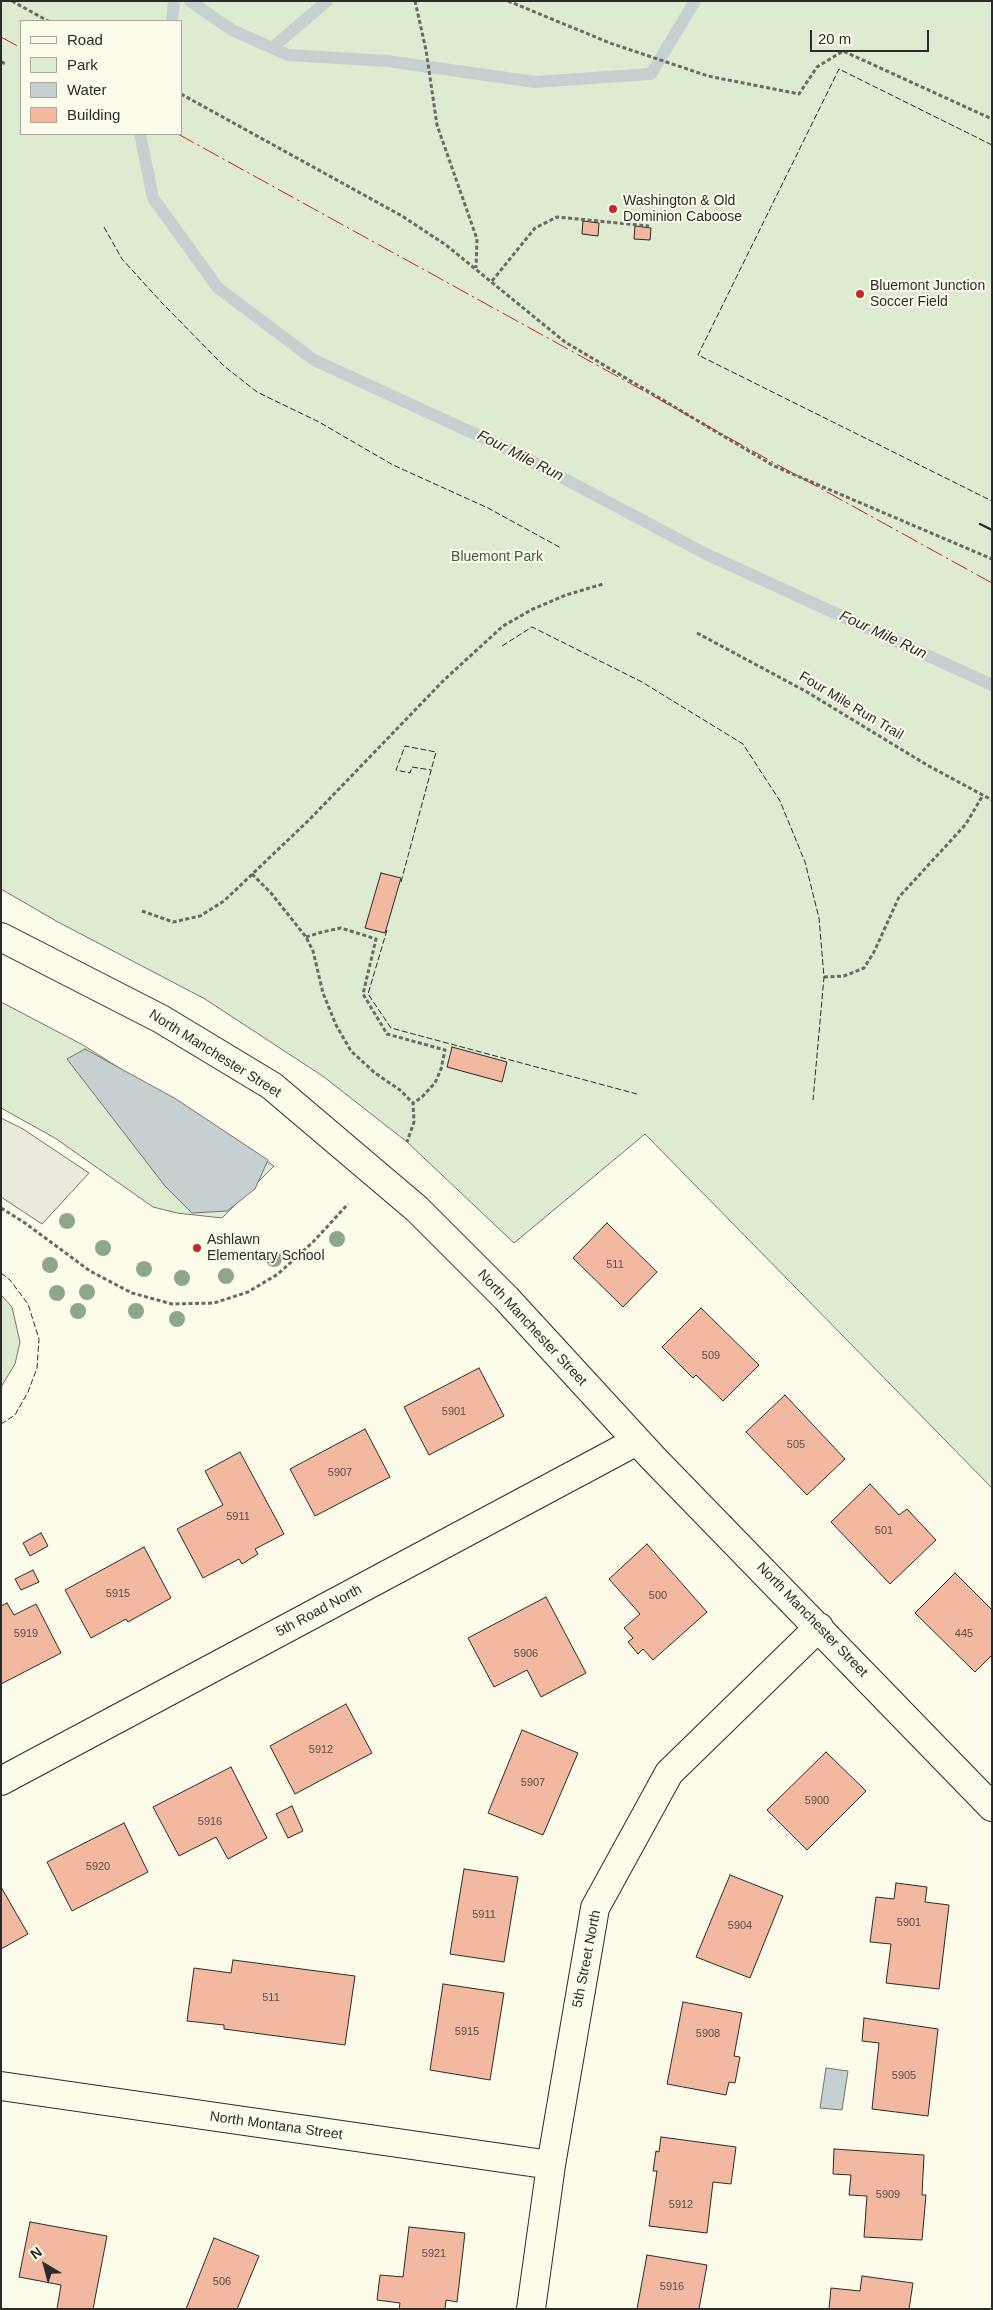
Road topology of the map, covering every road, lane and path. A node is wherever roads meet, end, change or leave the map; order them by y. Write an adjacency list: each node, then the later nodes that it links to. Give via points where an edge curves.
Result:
1 (12, 1): 4 (path)
2 (415, 1): 10 (path, via 437,125 477,239)
3 (508, 1): 8 (path, via 610,43 708,76 799,94 817,67 843,51)
4 (46, 20)
5 (1, 62): 6 (path)
6 (6, 64)
7 (182, 95): 10 (path, via 402,216)
8 (992, 119)
9 (649, 226): 11 (path, via 558,217 535,228)
10 (476, 268): 11 (path)
11 (492, 281): 12 (path, via 565,342 774,466)
12 (992, 559)
13 (603, 584): 17 (path, via 533,608 503,626 444,680 309,820)
14 (697, 633): 15 (path, Four Mile Run Trail, via 807,692)
15 (983, 795): 16 (path, Four Mile Run Trail); 21 (path, via 966,824 899,897 864,968 844,976)
16 (992, 800)
17 (252, 874): 18 (path, via 224,901 200,916 174,922); 20 (path)
18 (142, 911)
19 (1, 937): 26 (street, North Manchester Street, via 161,1019 272,1086 417,1209 506,1298)
20 (306, 938): 22 (path, via 336,1025 351,1051); 22 (path, via 340,928 376,939 363,994 387,1034 445,1050 435,1083)
21 (824, 976)
22 (413, 1103): 23 (path, via 414,1122)
23 (407, 1142)
24 (348, 1204): 25 (path, via 278,1274 248,1292 214,1303 172,1304 132,1293 90,1271)
25 (1, 1208)
26 (637, 1442): 27 (street, North Manchester Street); 28 (street, 5th Road North)
27 (819, 1627): 29 (street, North Manchester Street); 31 (street, 5th Street North, via 669,1773 595,1908)
28 (1, 1781)
29 (992, 1807)
30 (1, 2086): 31 (street, North Montana Street)
31 (551, 2166): 32 (street, 5th Street North)
32 (531, 2309)

